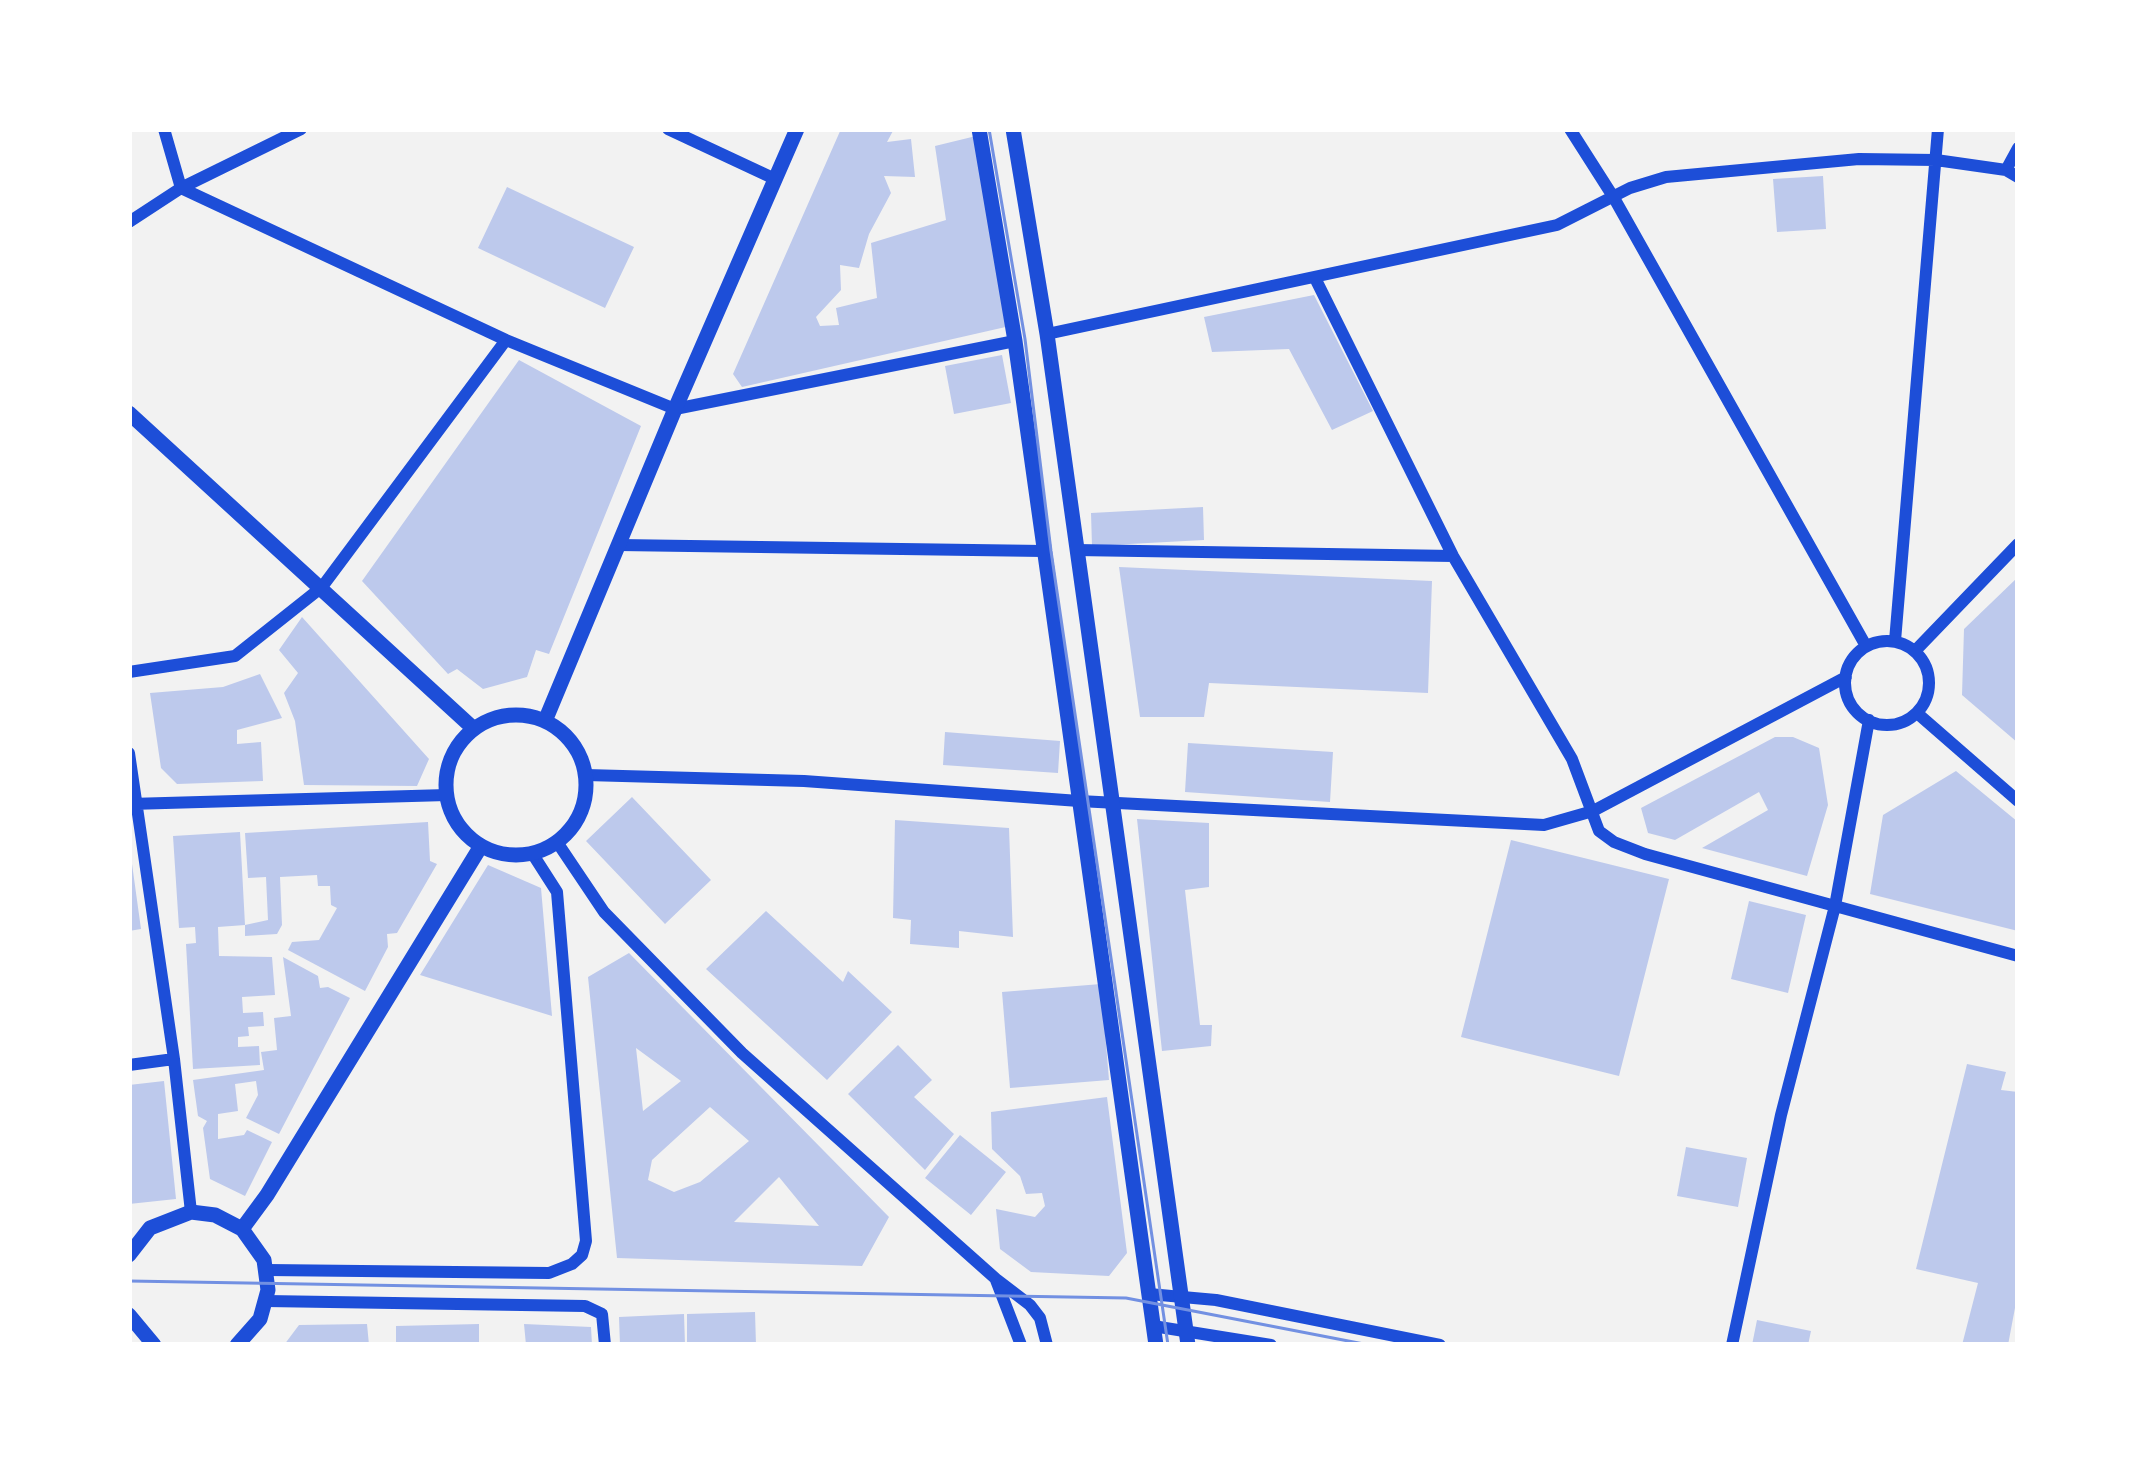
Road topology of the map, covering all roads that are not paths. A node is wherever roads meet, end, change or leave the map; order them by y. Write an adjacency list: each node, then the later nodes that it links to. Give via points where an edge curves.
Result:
1 (164, 129): 13 (street)
2 (301, 129): 13 (street)
3 (668, 129): 12 (street)
4 (797, 129): 12 (street)
5 (979, 129): 19 (street)
6 (1013, 129): 17 (street)
7 (1570, 129): 14 (street)
8 (1938, 129): 10 (street)
9 (2018, 148): 11 (street)
10 (1936, 160): 11 (street); 14 (street, via 1666,177); 28 (street)
11 (2012, 174)
12 (775, 179): 20 (street)
13 (181, 188): 15 (street); 18 (street)
14 (1614, 198): 16 (street, via 1557,225); 29 (street)
15 (129, 222)
16 (1316, 280): 17 (street); 26 (street)
17 (1048, 334): 25 (street)
18 (506, 340): 20 (street); 27 (street)
19 (1016, 341): 20 (street); 24 (street)
20 (675, 409): 23 (street)
21 (129, 413): 27 (street)
22 (2018, 544): 30 (street)
23 (619, 545): 24 (street); 35 (street)
24 (1043, 550): 40 (street)
25 (1076, 550): 26 (street); 42 (street)
26 (1453, 556): 44 (street, via 1572,759)
27 (322, 587): 31 (street, via 235,656); 36 (street)
28 (1895, 641): 29 (street); 30 (street)
29 (1866, 646): 32 (street)
30 (1916, 651): 33 (street, via 1930,686)
31 (129, 672)
32 (1846, 676): 34 (street, via 1848,699); 44 (street)
33 (1917, 713): 34 (street, via 1890,725); 41 (street)
34 (1869, 720): 48 (street)
35 (545, 722): 36 (street, via 512,715); 38 (street, via 574,746)
36 (474, 729): 39 (street, via 450,762)
37 (129, 753): 43 (street)
38 (586, 775): 40 (street); 45 (street, via 580,813)
39 (446, 795): 43 (street); 46 (street, via 456,821)
40 (1079, 801): 42 (street); 57 (street)
41 (2018, 801)
42 (1113, 802): 44 (street, via 1544,825); 58 (street)
43 (133, 804): 50 (street)
44 (1593, 811): 48 (street, via 1599,831 1614,842)
45 (557, 842): 47 (street); 56 (street, via 604,912 742,1053)
46 (481, 845): 47 (street); 53 (street)
47 (532, 853): 55 (street, via 557,892 582,1255 549,1273)
48 (1835, 906): 49 (street); 71 (street)
49 (2018, 956)
50 (174, 1059): 51 (street); 52 (street)
51 (129, 1065)
52 (191, 1212): 53 (street); 54 (street, via 150,1228)
53 (242, 1228): 55 (street)
54 (129, 1255)
55 (267, 1270): 59 (street)
56 (996, 1279): 66 (street); 67 (street, via 1030,1304)
57 (1149, 1294): 58 (street); 61 (street)
58 (1184, 1295): 62 (street); 70 (street)
59 (266, 1301): 64 (street); 65 (street, via 585,1306 603,1318)
60 (129, 1315): 63 (street)
61 (1153, 1326): 62 (street); 68 (street)
62 (1187, 1338): 69 (street)
63 (144, 1342)
64 (237, 1345)
65 (605, 1345)
66 (1021, 1345)
67 (1047, 1345)
68 (1156, 1345)
69 (1270, 1345)
70 (1440, 1345)
71 (1732, 1345)

